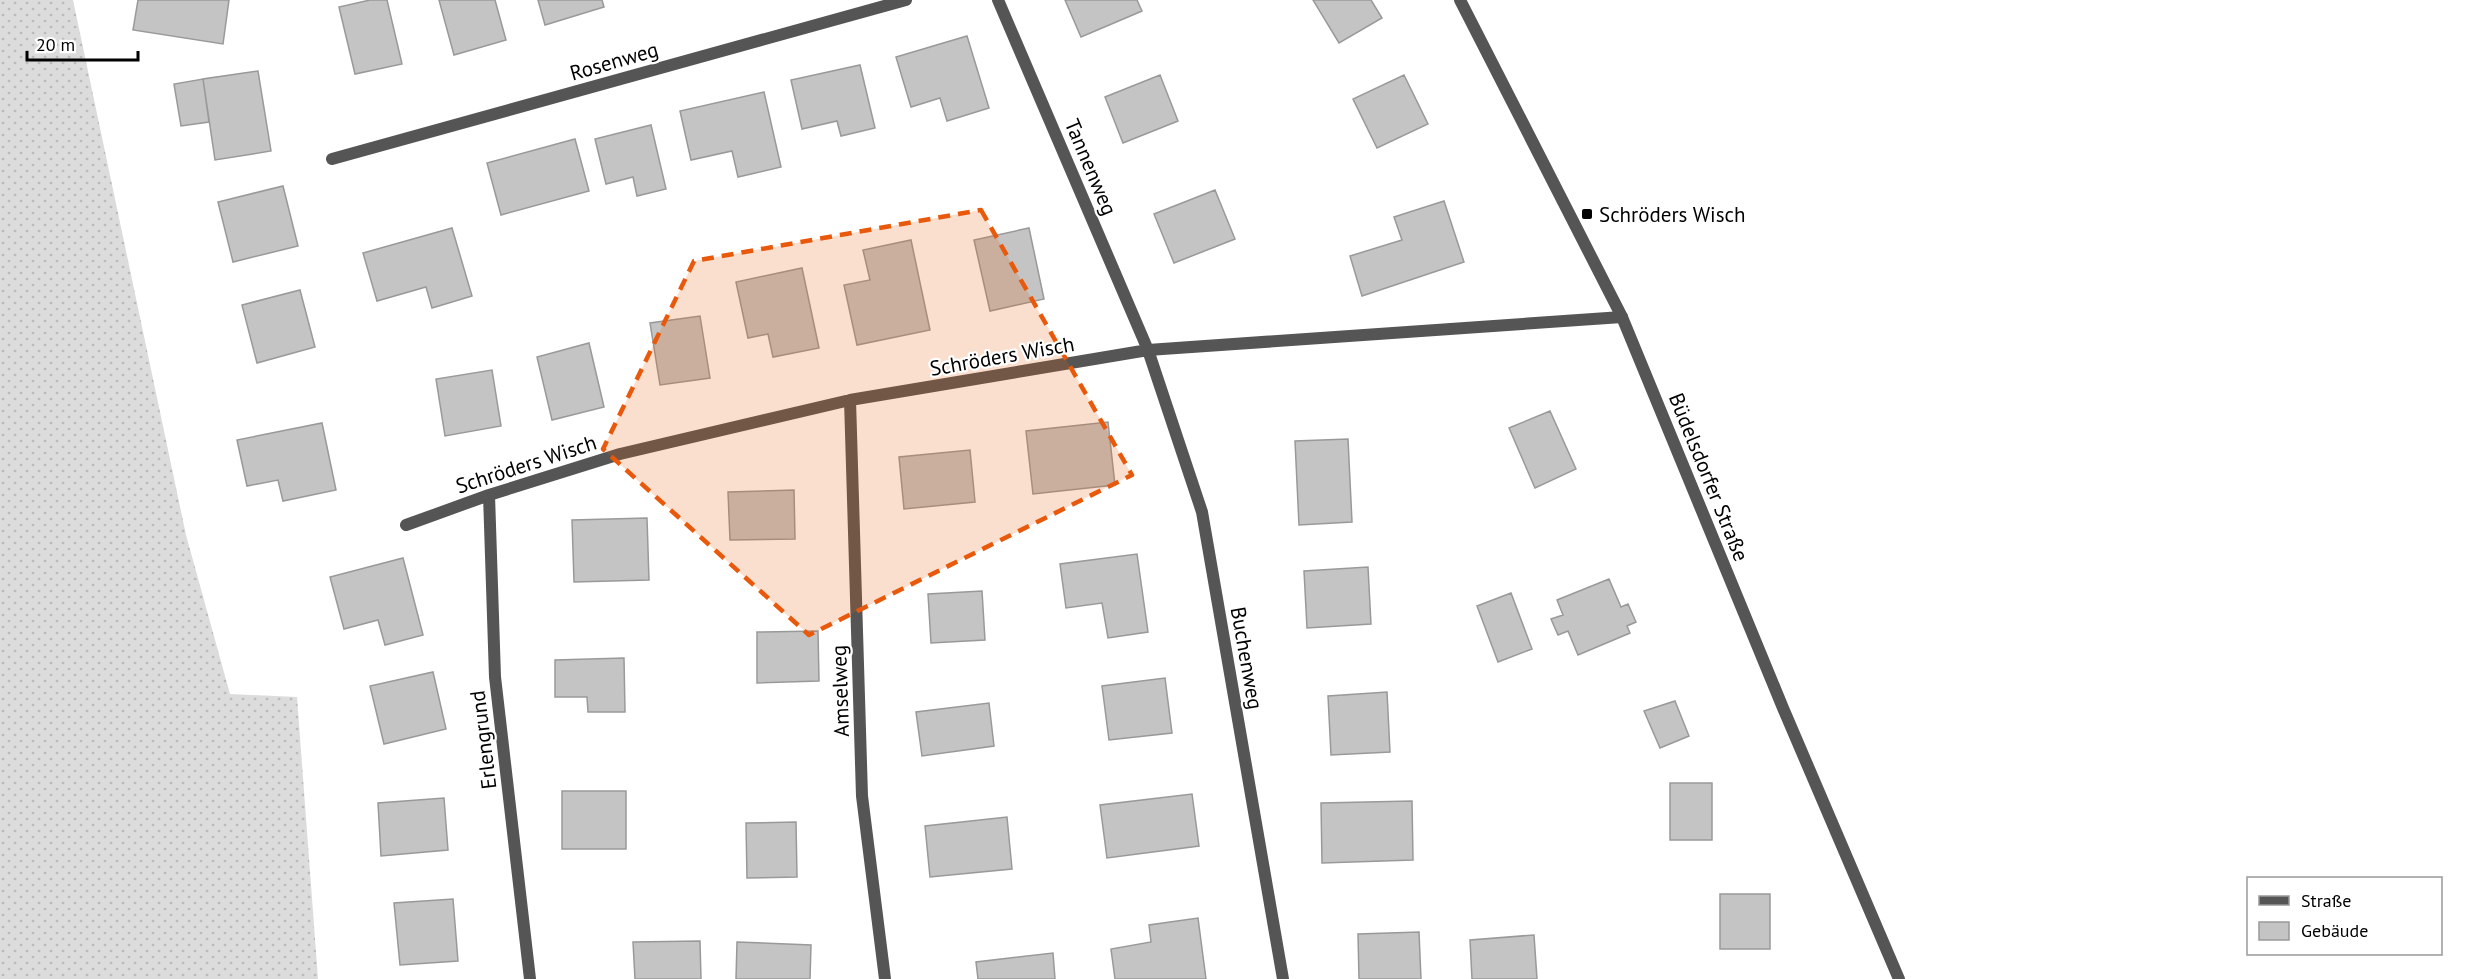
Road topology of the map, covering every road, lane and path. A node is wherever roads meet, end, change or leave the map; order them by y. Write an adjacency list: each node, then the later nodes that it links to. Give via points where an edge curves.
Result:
1 (906, 0): 4 (street, Rosenweg)
2 (998, 0): 6 (street, Tannenweg)
3 (1460, 0): 5 (street, Büdelsdorfer Straße)
4 (332, 159)
5 (1622, 317): 6 (street, Schröders Wisch); 13 (street, Büdelsdorfer Straße)
6 (1148, 350): 7 (street, Schröders Wisch); 12 (street, Buchenweg, via 1202,512)
7 (850, 400): 8 (street, Schröders Wisch, via 620,454); 11 (street, Amselweg, via 862,796)
8 (489, 495): 9 (street, Schröders Wisch); 10 (street, Erlengrund, via 495,677)
9 (406, 525)
10 (530, 979)
11 (885, 979)
12 (1283, 979)
13 (1899, 979)

